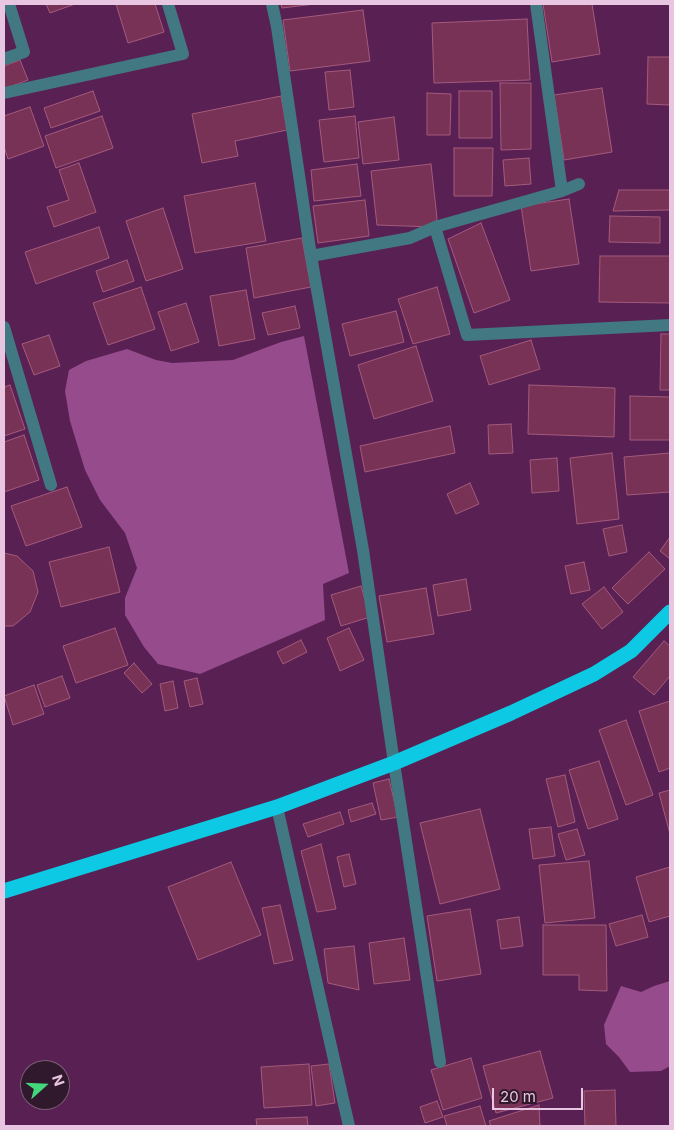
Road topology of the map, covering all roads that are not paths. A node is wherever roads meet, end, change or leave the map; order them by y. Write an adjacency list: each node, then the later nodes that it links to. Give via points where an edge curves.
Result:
1 (9, 4): 5 (street, via 24,52)
2 (168, 4): 6 (street, via 183,54)
3 (272, 4): 10 (street)
4 (536, 4): 8 (street)
5 (4, 59)
6 (4, 93)
7 (579, 184): 8 (street)
8 (562, 191): 9 (street)
9 (435, 227): 10 (street, via 410,238); 11 (street, via 467,335)
10 (311, 256): 15 (street, via 364,550)
11 (670, 324)
12 (4, 333): 13 (street)
13 (52, 485)
14 (670, 612): 15 (highway, via 631,651 594,674)
15 (394, 763): 16 (highway); 18 (street)
16 (277, 807): 17 (highway); 19 (street)
17 (4, 891)
18 (440, 1062)
19 (349, 1126)

